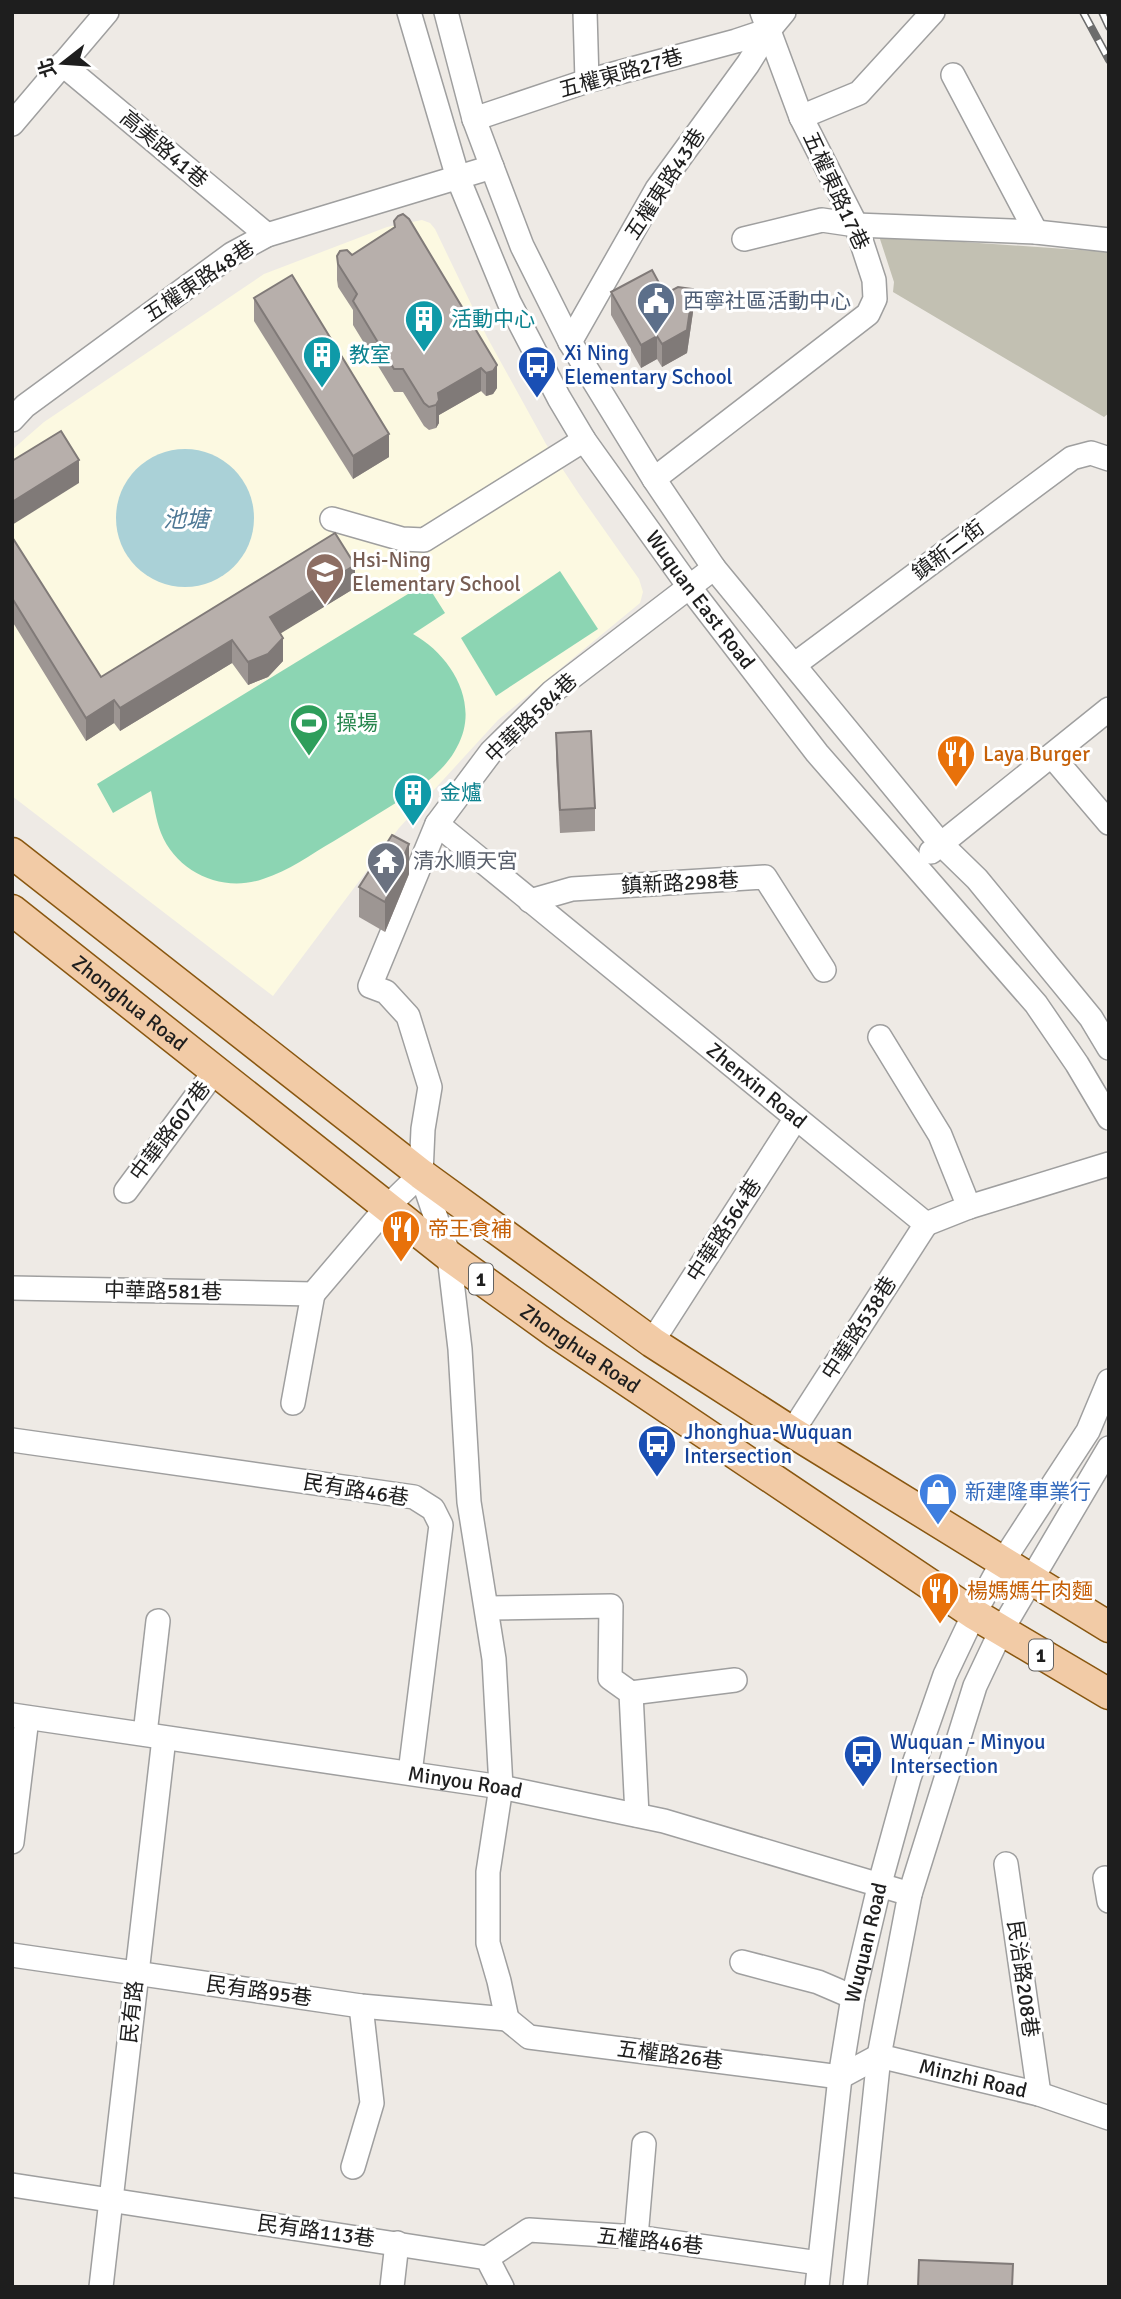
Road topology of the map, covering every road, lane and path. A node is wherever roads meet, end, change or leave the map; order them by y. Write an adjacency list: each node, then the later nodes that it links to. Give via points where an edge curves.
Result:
1 (107, 12): 8 (street)
2 (409, 12): 15 (street, Wuquan East Road)
3 (446, 12): 12 (street, Wuquan East Road)
4 (585, 12): 10 (street)
5 (784, 12): 7 (street, 五權東路43巷)
6 (933, 12): 11 (street, via 859,93)
7 (765, 21): 10 (street, 五權東路27巷, via 736,41); 11 (street, 五權東路17巷); 21 (street, 五權東路43巷, via 748,64 657,189)
8 (62, 64): 13 (street); 18 (street, 高美路41巷)
9 (953, 75): 17 (street)
10 (587, 81): 12 (street, 五權東路27巷)
11 (801, 117): 16 (street, 五權東路17巷)
12 (474, 119): 14 (street, Wuquan East Road)
13 (12, 124)
14 (492, 167): 15 (street, 五權東路48巷); 21 (street, Wuquan East Road, via 522,246)
15 (458, 178): 18 (street, 五權東路48巷); 23 (street, Wuquan East Road, via 509,302)
16 (856, 225): 17 (street); 19 (street, via 822,220); 25 (street, 五權東路17巷, via 874,280 875,299 868,314)
17 (1036, 232): 20 (street)
18 (267, 235): 22 (street, 五權東路48巷, via 232,254)
19 (744, 239)
20 (1109, 240)
21 (570, 342): 25 (street, Wuquan East Road)
22 (12, 419)
23 (584, 440): 26 (street, via 424,540 402,539); 28 (street, Wuquan East Road)
24 (1109, 460): 29 (street, 鎮新二街, via 1091,453 1072,458)
25 (653, 479): 27 (street, Wuquan East Road)
26 (332, 519)
27 (714, 568): 28 (street, 中華路584巷); 29 (street, Wuquan East Road)
28 (690, 587): 33 (street, 中華路584巷, via 552,692 491,752); 36 (street, Wuquan East Road, via 817,753)
29 (794, 665): 34 (street, Wuquan East Road)
30 (1109, 709): 31 (street)
31 (1052, 756): 32 (street); 34 (street)
32 (1109, 823)
33 (437, 824): 37 (street, Zhenxin Road); 47 (street, 中華路584巷, via 370,986 386,992 408,1016 430,1087)
34 (940, 843): 36 (street); 40 (street, Wuquan East Road)
35 (12, 853): 47 (main road, 1)
36 (916, 866): 45 (street, Wuquan East Road, via 1036,1004)
37 (530, 901): 39 (street, 鎮新路298巷, via 572,889 765,877); 44 (street, Zhenxin Road)
38 (12, 910): 43 (main road, Zhonghua Road / 1)
39 (824, 970)
40 (1100, 1012): 42 (street, Wuquan East Road)
41 (880, 1037): 50 (street, via 940,1135)
42 (1109, 1048)
43 (215, 1071): 48 (street, 中華路607巷); 49 (main road, Zhonghua Road / 1)
44 (796, 1118): 51 (street, Zhenxin Road); 55 (street, 中華路564巷)
45 (1109, 1118)
46 (1109, 1164): 50 (street)
47 (421, 1174): 49 (street); 52 (street, 中華路584巷); 55 (main road, 1)
48 (126, 1191)
49 (388, 1206): 52 (main road, Zhonghua Road / 1); 54 (street)
50 (969, 1207): 51 (street)
51 (926, 1224): 58 (street, 中華路538巷)
52 (449, 1256): 63 (street, via 470,1502); 64 (main road, Zhonghua Road / 1)
53 (12, 1288): 54 (street, 中華路581巷)
54 (313, 1294): 57 (street)
55 (652, 1342): 58 (main road, 1)
56 (1109, 1381): 61 (street, via 1088,1431)
57 (293, 1403)
58 (792, 1432): 61 (main road, 1)
59 (12, 1440): 73 (street, 民有路46巷, via 414,1497 433,1509 441,1525)
60 (1109, 1448): 62 (street)
61 (1003, 1561): 62 (main road, 1); 64 (street)
62 (1033, 1579): 66 (main road, 1); 67 (street)
63 (487, 1608): 69 (street, via 611,1606 610,1678); 74 (street)
64 (974, 1614): 67 (main road, Zhonghua Road / 1); 79 (street, Wuquan Road, via 944,1675)
65 (158, 1621): 72 (street, 民有路)
66 (1109, 1627)
67 (1001, 1632): 70 (main road, Zhonghua Road / 1); 80 (street, Wuquan Road, via 975,1686)
68 (734, 1680): 69 (street)
69 (631, 1693): 75 (street)
70 (1109, 1694)
71 (19, 1717): 72 (street, Minyou Road); 76 (street)
72 (155, 1736): 73 (street, Minyou Road); 84 (street, 民有路)
73 (410, 1773): 74 (street, Minyou Road)
74 (500, 1787): 75 (street, Minyou Road); 87 (street, via 488,1872 488,1943)
75 (638, 1815): 79 (street, Minyou Road)
76 (12, 1842)
77 (1006, 1864): 90 (street, 民治路208巷)
78 (1105, 1878): 81 (street)
79 (880, 1884): 80 (street, Minyou Road); 85 (street, Wuquan Road)
80 (910, 1894): 88 (street, Wuquan Road)
81 (1109, 1901)
82 (12, 1955): 84 (street, 民有路95巷)
83 (743, 1962): 85 (street, via 818,1982)
84 (136, 1973): 86 (street, 民有路95巷); 95 (street, 民有路)
85 (853, 1997): 89 (street, Wuquan Road)
86 (361, 2006): 87 (street, 民有路95巷); 93 (street, via 372,2103)
87 (507, 2019): 89 (street, 五權路26巷, via 529,2037)
88 (879, 2056): 89 (street); 90 (street, Minzhi Road); 104 (street, Wuquan Road)
89 (840, 2077): 99 (street, Wuquan Road)
90 (1039, 2094): 91 (street, Minzhi Road)
91 (1109, 2118)
92 (644, 2144): 96 (street)
93 (353, 2167)
94 (12, 2185): 95 (street, 民有路113巷)
95 (112, 2200): 97 (street, 民有路113巷); 100 (street, 民有路)
96 (636, 2237): 98 (street, 五權路46巷, via 529,2230); 99 (street, 五權路46巷)
97 (397, 2243): 98 (street, 民有路113巷); 101 (street)
98 (487, 2258): 102 (street)
99 (819, 2263): 103 (street, Wuquan Road)
100 (102, 2287)
101 (392, 2287)
102 (502, 2287)
103 (817, 2287)
104 (855, 2287)

